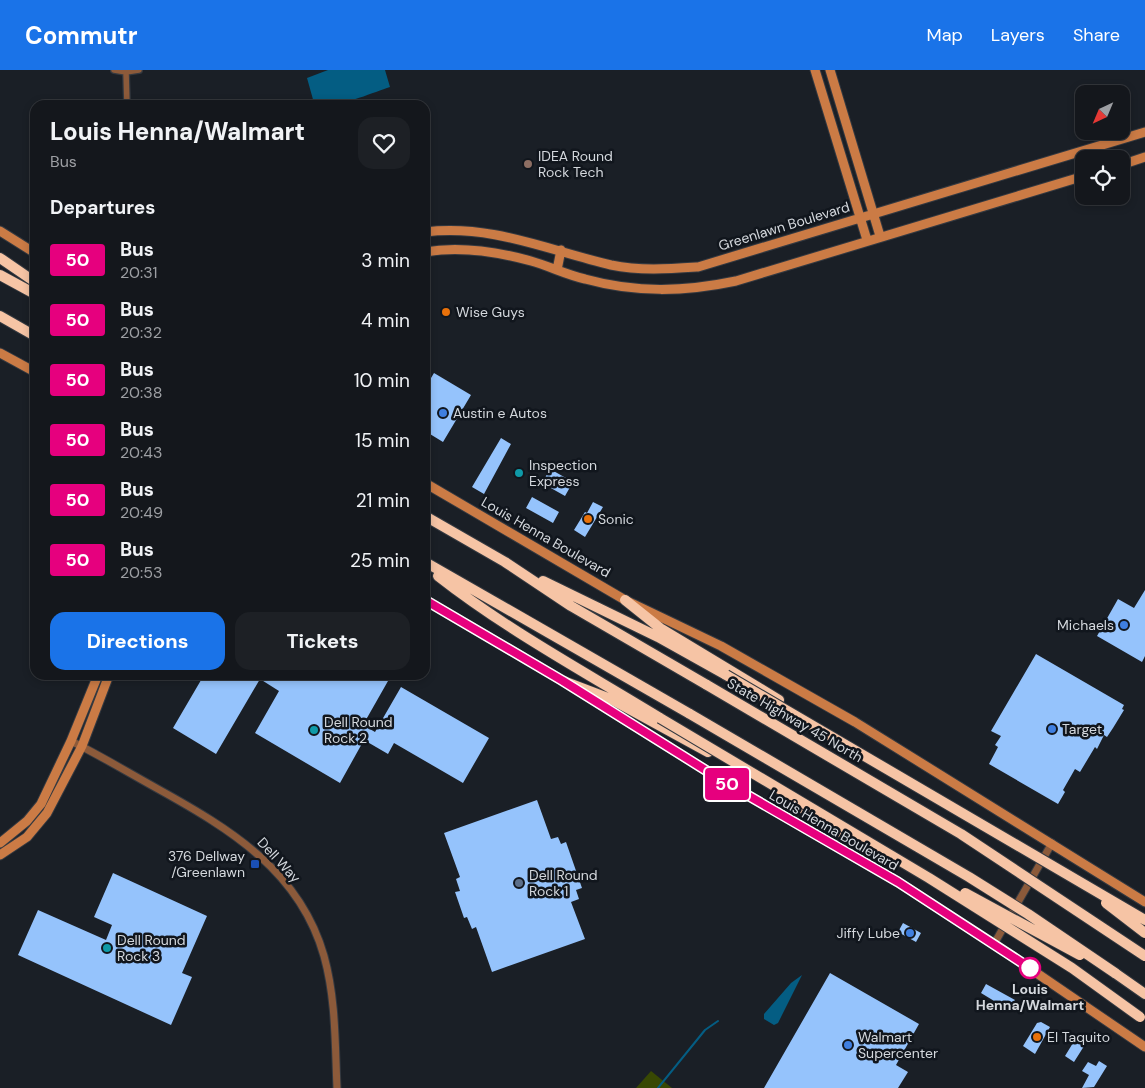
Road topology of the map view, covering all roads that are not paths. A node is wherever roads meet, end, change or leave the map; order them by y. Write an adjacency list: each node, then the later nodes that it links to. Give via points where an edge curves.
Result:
1 (114, 70): 5 (street)
2 (139, 70): 5 (street)
3 (815, 70): 12 (main road)
4 (830, 70): 11 (main road)
5 (126, 72): 6 (street)
6 (127, 100)
7 (1145, 132): 11 (main road, Greenlawn Boulevard)
8 (1145, 157): 9 (main road)
9 (1130, 162)
10 (1075, 179): 15 (main road)
11 (873, 213): 12 (main road, Greenlawn Boulevard); 15 (main road)
12 (860, 217): 16 (main road); 18 (main road, Greenlawn Boulevard, via 698,267 646,270 611,265)
13 (0, 231): 17 (main road)
14 (430, 231): 18 (main road, Greenlawn Boulevard, via 486,232)
15 (880, 236): 16 (main road)
16 (867, 240): 21 (main road, via 736,281 683,290 630,288)
17 (30, 250)
18 (561, 250): 21 (main road)
19 (430, 251): 21 (main road, via 487,252)
20 (0, 258): 23 (highway)
21 (557, 270)
22 (0, 275): 24 (highway)
23 (30, 279)
24 (30, 291)
25 (0, 316): 27 (highway)
26 (0, 320): 28 (highway)
27 (30, 333)
28 (30, 334)
29 (0, 353): 30 (main road)
30 (30, 369)
31 (430, 485): 36 (main road, Louis Henna Boulevard)
32 (430, 519): 33 (highway, State Highway 45 North)
33 (505, 562): 51 (highway, bridge, via 658,638 726,676); 54 (highway, State Highway 45 North, bridge, via 572,606 961,834)
34 (430, 567): 55 (highway, bridge, via 969,877)
35 (430, 568): 57 (highway, bridge, via 481,607 929,878 1072,968)
36 (625, 600): 41 (highway, via 660,628); 48 (main road, Louis Henna Boulevard, via 721,646 855,722)
37 (430, 603): 40 (main road, Louis Henna Boulevard)
38 (96, 680): 43 (main road)
39 (106, 680): 44 (main road)
40 (563, 681): 45 (highway, via 613,700); 53 (main road, Louis Henna Boulevard, via 723,781 898,882)
41 (807, 718)
42 (817, 724): 52 (highway, bridge, via 905,775 1098,897)
43 (71, 741): 44 (street, Dell Way); 47 (main road, via 48,793 36,811)
44 (82, 746): 49 (main road, via 48,813 27,837); 59 (street, Dell Way, via 233,833 266,860 288,887 306,913 324,956 333,999)
45 (735, 766)
46 (744, 773): 55 (highway, bridge, via 864,847 951,886)
47 (0, 843)
48 (1052, 843): 50 (main road, Louis Henna Boulevard); 53 (street)
49 (0, 855)
50 (1145, 902)
51 (1145, 920)
52 (1145, 933)
53 (994, 944): 58 (main road, Louis Henna Boulevard)
54 (1145, 956)
55 (1115, 973): 56 (highway)
56 (1145, 994)
57 (1145, 1021)
58 (1145, 1047)
59 (337, 1088)

